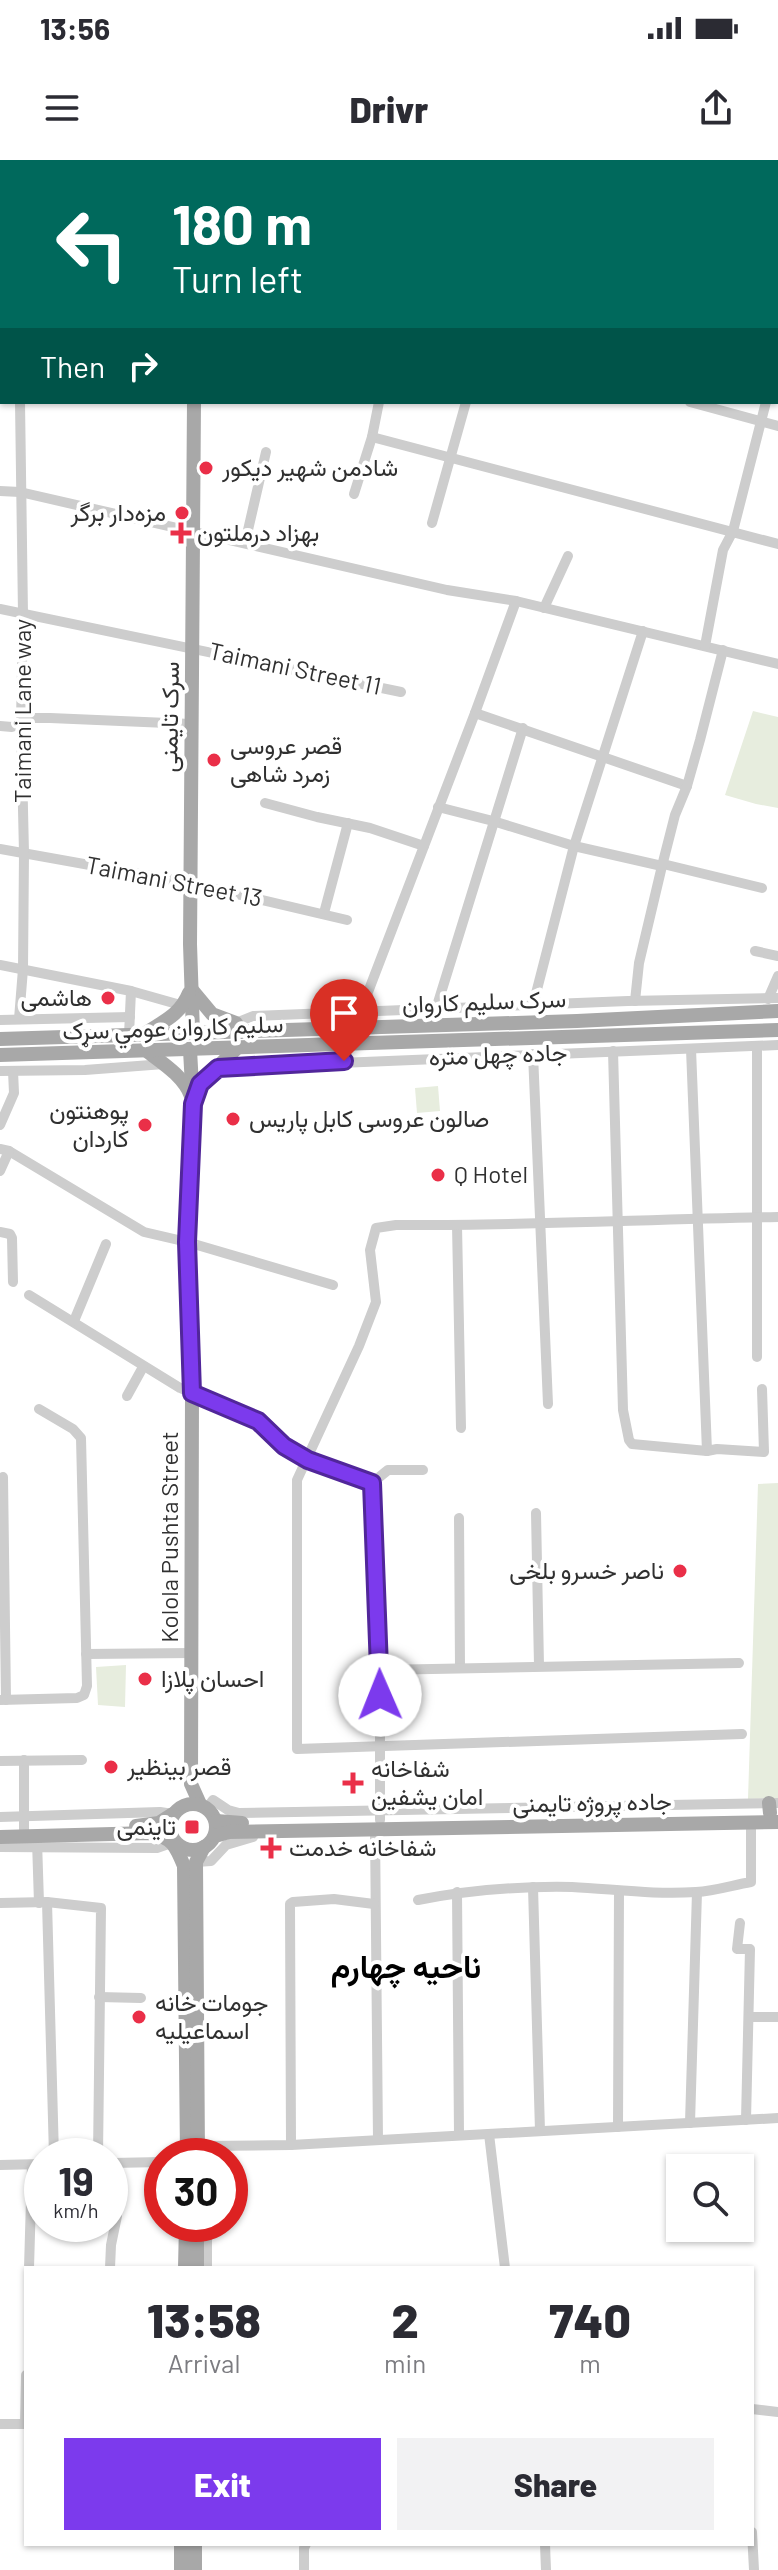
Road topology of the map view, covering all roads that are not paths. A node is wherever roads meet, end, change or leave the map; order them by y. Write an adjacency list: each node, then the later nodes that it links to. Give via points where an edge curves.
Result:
1 (20, 404): 13 (street, Taimani Lane way)
2 (194, 404): 16 (main road, سرک تایمنی)
3 (379, 404): 9 (street)
4 (465, 404): 11 (street)
5 (697, 404): 7 (street)
6 (766, 404): 7 (street)
7 (761, 422): 8 (street); 17 (street)
8 (778, 426)
9 (372, 437): 11 (street); 14 (street)
10 (266, 452): 18 (street)
11 (451, 459): 15 (street); 17 (street)
12 (0, 491): 13 (street)
13 (20, 492): 16 (street); 24 (street, Taimani Lane way)
14 (354, 494)
15 (432, 523)
16 (192, 530): 18 (street); 27 (main road, سرک تایمنی)
17 (733, 531): 19 (street); 26 (street, via 723,550)
18 (245, 543): 21 (street)
19 (778, 544)
20 (568, 556): 22 (street)
21 (516, 601): 22 (street); 31 (street)
22 (544, 608): 25 (street)
23 (0, 609): 24 (street, Taimani Street 11)
24 (23, 614): 27 (street, Taimani Street 11); 32 (street, Taimani Lane way)
25 (643, 631): 26 (street); 36 (street)
26 (705, 646): 28 (street)
27 (194, 647): 30 (street, Taimani Street 11); 33 (main road, سرک تایمنی)
28 (723, 650): 29 (street); 37 (street)
29 (778, 664)
30 (401, 692)
31 (475, 713): 35 (street); 39 (street)
32 (21, 722): 33 (street, via 50,718); 34 (street); 45 (street, Taimani Lane way)
33 (191, 724): 47 (main road, سرک تایمنی)
34 (0, 726)
35 (523, 728): 36 (street); 40 (street)
36 (603, 756): 37 (street); 43 (street)
37 (687, 786): 46 (street)
38 (265, 803): 41 (street)
39 (438, 807): 40 (street); 42 (street)
40 (493, 821): 43 (street); 62 (street)
41 (348, 823): 42 (street); 49 (street)
42 (424, 846): 64 (street)
43 (574, 846): 46 (street); 60 (street)
44 (0, 849): 45 (street, Taimani Street 13)
45 (24, 853): 47 (street, Taimani Street 13); 54 (street, Taimani Lane way)
46 (663, 865): 48 (street); 59 (street)
47 (190, 883): 49 (street, Taimani Street 13); 56 (main road, سرک تایمنی)
48 (762, 888)
49 (324, 913): 50 (street, Taimani Street 13)
50 (347, 920)
51 (755, 951): 52 (street)
52 (778, 956)
53 (0, 965): 54 (street)
54 (23, 969): 57 (street); 66 (street, Taimani Lane way)
55 (778, 976): 58 (street)
56 (191, 988): 61 (main road); 70 (main road, via 212,1014); 72 (main road, سرک تایمنی)
57 (131, 991): 61 (street); 65 (street)
58 (773, 999): 59 (street, جاده چهل متره)
59 (635, 1001): 60 (street, جاده چهل متره)
60 (533, 1005): 62 (street, جاده چهل متره)
61 (184, 1006): 73 (main road)
62 (436, 1009): 64 (street, جاده چهل متره)
63 (778, 1011): 68 (main road, سرک سلیم کاروان)
64 (360, 1013): 69 (street, جاده چهل متره)
65 (130, 1017): 66 (street); 73 (street)
66 (19, 1019): 67 (street)
67 (0, 1020)
68 (577, 1021): 69 (main road, سرک سلیم کاروان); 74 (main road)
69 (297, 1023): 70 (main road, سرک سلیم کاروان)
70 (238, 1028): 72 (main road, سرک سلیم کاروان)
71 (778, 1030): 74 (main road, سلیم کاروان عومي سړک)
72 (193, 1033): 73 (main road, سرک سلیم کاروان)
73 (135, 1035): 75 (main road, سرک سلیم کاروان)
74 (578, 1037): 76 (main road, سلیم کاروان عومي سړک)
75 (0, 1039)
76 (368, 1044): 79 (main road, سلیم کاروان عومي سړک); 87 (main road)
77 (778, 1045): 78 (street, جاده چهل متره)
78 (757, 1046): 80 (street, جاده چهل متره); 99 (street)
79 (236, 1049): 81 (main road, سلیم کاروان عومي سړک); 89 (main road)
80 (691, 1049): 82 (street, جاده چهل متره); 98 (street)
81 (190, 1050): 86 (main road, سلیم کاروان عومي سړک); 93 (main road, Kolola Pushta Street)
82 (613, 1051): 84 (street, جاده چهل متره); 100 (street)
83 (84, 1053): 85 (main road, سلیم کاروان عومي سړک); 86 (main road, سلیم کاروان عومي سړک); 90 (main road)
84 (533, 1054): 87 (street, جاده چهل متره); 101 (street)
85 (0, 1055)
86 (138, 1057): 88 (main road); 88 (street); 90 (street)
87 (370, 1060): 89 (street, جاده چهل متره)
88 (164, 1064): 93 (main road, via 188,1088)
89 (218, 1068): 93 (main road, via 200,1084)
90 (85, 1070): 92 (street)
91 (0, 1071): 92 (street)
92 (13, 1071): 94 (street, via 14,1093)
93 (193, 1104): 104 (main road, Kolola Pushta Street)
94 (0, 1125)
95 (5, 1150): 96 (street); 104 (street, via 144,1232)
96 (0, 1171)
97 (778, 1217): 99 (street)
98 (697, 1218): 99 (street); 100 (street); 120 (street)
99 (757, 1218): 110 (street)
100 (618, 1222): 101 (street); 120 (street, via 623,1410 629,1440)
101 (541, 1224): 102 (street); 115 (street)
102 (457, 1225): 119 (street); 121 (street, via 376,1228 370,1250 376,1302)
103 (0, 1232): 106 (street, via 12,1238)
104 (187, 1242): 107 (street); 113 (main road, Kolola Pushta Street)
105 (106, 1244): 109 (street)
106 (13, 1282)
107 (333, 1285)
108 (29, 1295): 109 (street)
109 (74, 1321): 111 (street)
110 (757, 1357)
111 (143, 1367): 113 (street); 114 (street)
112 (762, 1389): 116 (street)
113 (192, 1393): 121 (street, via 258,1421); 127 (main road, Kolola Pushta Street)
114 (127, 1396)
115 (548, 1404)
116 (764, 1405): 117 (street); 120 (street, via 764,1452)
117 (778, 1405)
118 (39, 1409): 128 (street, via 81,1438)
119 (461, 1428)
120 (707, 1451)
121 (308, 1460): 124 (street); 135 (street, via 297,1480 297,1749)
122 (423, 1470): 124 (street, via 388,1470)
123 (3, 1477): 133 (street)
124 (372, 1483): 132 (street)
125 (536, 1513): 130 (street)
126 (459, 1518): 131 (street)
127 (192, 1653): 128 (street, via 112,1660); 139 (main road, Kolola Pushta Street)
128 (86, 1654): 133 (street, via 84,1695)
129 (739, 1663): 130 (street)
130 (539, 1666): 131 (street)
131 (460, 1667): 132 (street)
132 (380, 1670): 135 (street)
133 (3, 1700)
134 (742, 1734): 135 (street)
135 (380, 1746): 144 (street)
136 (24, 1760): 137 (street); 138 (street); 147 (street)
137 (82, 1760)
138 (0, 1761)
139 (191, 1784): 140 (main road); 143 (main road)
140 (176, 1811): 143 (main road, via 193,1803); 147 (main road, via 147,1826); 149 (main road, via 170,1829)
141 (775, 1814): 144 (main road, جاده پروژه تایمنی); 145 (main road, جاده پروژه تایمنی)
142 (0, 1817): 147 (street)
143 (208, 1823): 144 (main road, جاده پروژه تایمنی, via 229,1832); 144 (street, via 213,1800 239,1813); 149 (main road, via 190,1850); 151 (main road)
144 (378, 1824): 145 (main road, جاده پروژه تایمنی); 151 (street, via 249,1837 226,1845 211,1861); 159 (street)
145 (751, 1826): 155 (street, via 751,1882)
146 (0, 1829): 147 (main road)
147 (30, 1832): 148 (main road); 149 (main road, via 150,1833); 150 (street); 157 (street)
148 (0, 1837)
149 (174, 1842): 174 (main road, via 184,1866)
150 (0, 1847)
151 (196, 1862): 175 (main road)
152 (533, 1887): 153 (street); 154 (street); 169 (street)
153 (619, 1891): 155 (street); 168 (street)
154 (457, 1892): 156 (street); 171 (street)
155 (697, 1892): 167 (street)
156 (418, 1900)
157 (43, 1902): 158 (street); 161 (street, via 101,1908); 172 (street)
158 (0, 1903)
159 (374, 1904): 176 (street); 177 (street, via 334,1899 290,1904)
160 (740, 1923): 163 (street, via 737,1949 750,1949)
161 (99, 1997): 162 (street); 173 (street)
162 (141, 1998)
163 (749, 2017): 164 (street); 166 (street)
164 (778, 2017)
165 (778, 2118): 166 (street)
166 (746, 2120): 167 (street)
167 (690, 2123): 168 (street)
168 (618, 2127): 169 (street)
169 (540, 2131): 170 (street)
170 (489, 2134): 171 (street); 191 (street)
171 (459, 2135): 176 (street)
172 (53, 2138)
173 (98, 2138)
174 (198, 2138)
175 (199, 2138)
176 (378, 2140): 177 (street)
177 (291, 2145): 178 (street)
178 (248, 2148)
179 (24, 2164): 180 (street)
180 (0, 2165)
181 (31, 2242): 186 (street)
182 (112, 2242): 187 (street)
183 (186, 2242): 188 (main road)
184 (197, 2242): 189 (main road)
185 (207, 2242): 190 (street)
186 (29, 2266)
187 (110, 2266)
188 (185, 2266)
189 (197, 2266)
190 (207, 2266)
191 (505, 2266)
192 (754, 2409): 193 (street)
193 (778, 2412)
194 (0, 2424): 195 (street)
195 (24, 2424)
196 (181, 2546): 201 (main road)
197 (195, 2546): 202 (main road)
198 (305, 2546): 203 (street)
199 (545, 2546): 204 (street)
200 (753, 2546): 205 (street)
201 (181, 2570)
202 (195, 2570)
203 (304, 2570)
204 (546, 2570)
205 (754, 2570)

